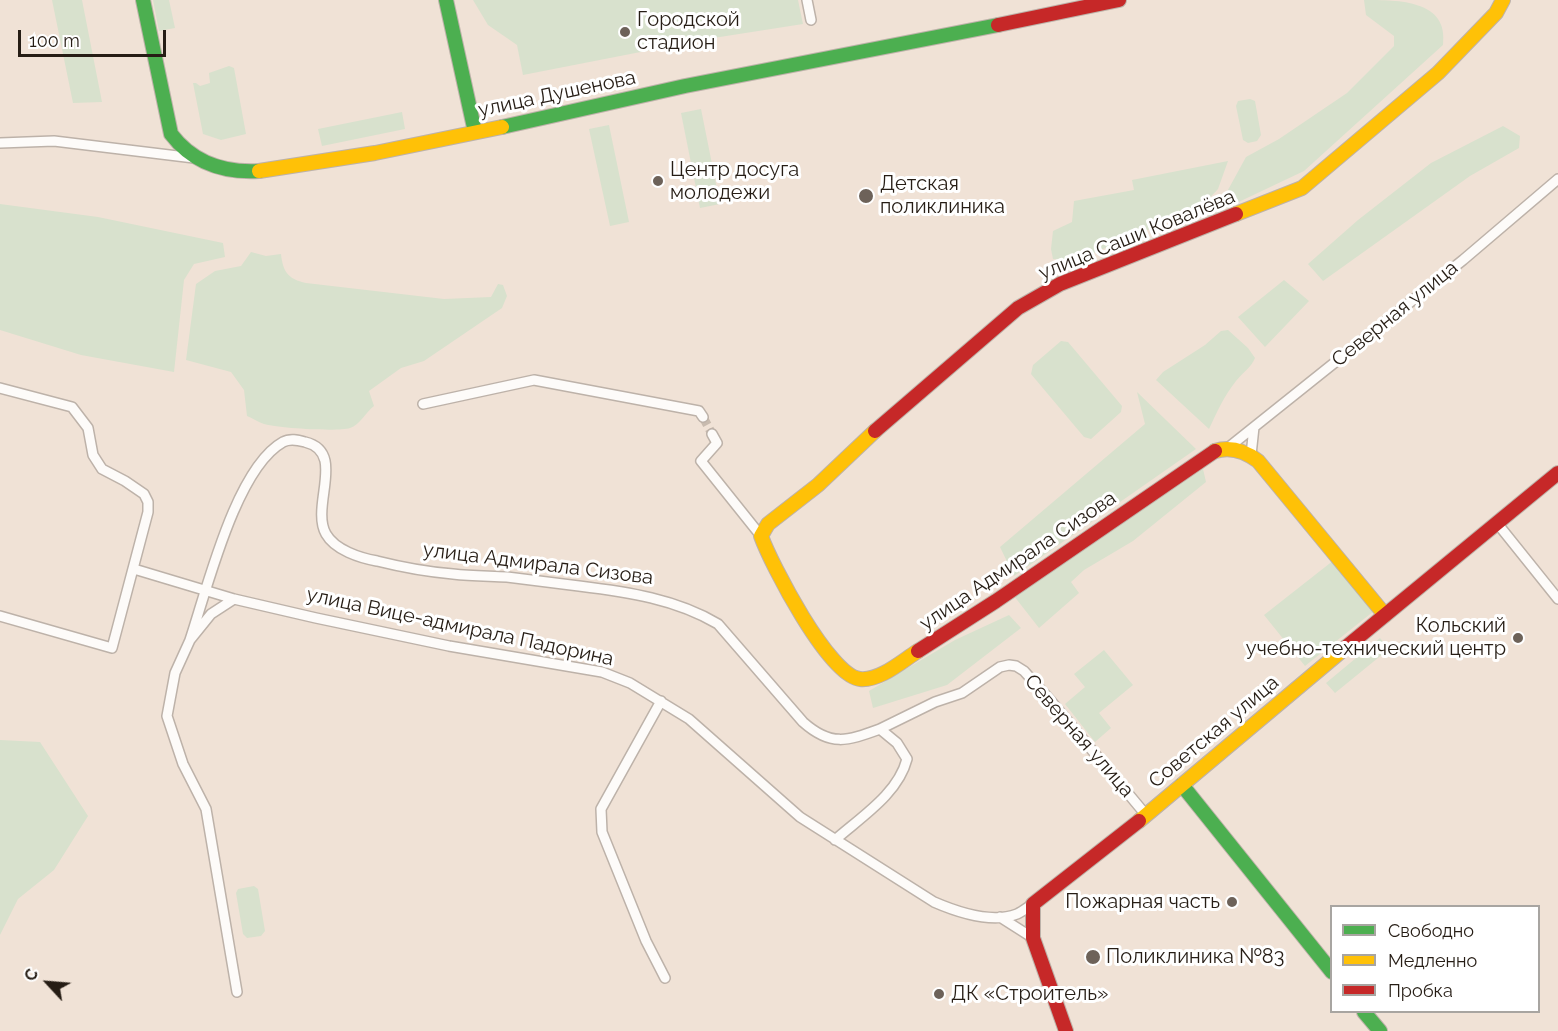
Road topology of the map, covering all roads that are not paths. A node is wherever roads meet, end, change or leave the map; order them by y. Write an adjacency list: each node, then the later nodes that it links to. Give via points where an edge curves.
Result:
1 (143, 0): 9 (street, via 171,134)
2 (446, 0): 7 (street)
3 (807, 0): 6 (street)
4 (1119, 0): 7 (street, улица Душенова, via 958,35 693,84)
5 (1503, 0): 20 (street, улица Саши Ковалёва, via 1496,13 1438,73 1302,188 1060,284 1018,308 856,447 818,485 768,524)
6 (811, 20)
7 (475, 132): 9 (street, улица Душенова, via 270,170 216,168)
8 (0, 143): 9 (street, улица Душенова, via 54,141)
9 (195, 159)
10 (1558, 179): 14 (street, Северная улица)
11 (0, 388): 21 (street, via 72,407 88,428 93,455 102,469 144,494 148,512)
12 (423, 404): 13 (street, via 534,380 699,411)
13 (703, 417)
14 (1254, 427): 16 (street, Северная улица); 17 (street)
15 (712, 434): 20 (street, улица Адмирала Сизова, via 717,443 700,461)
16 (1229, 447): 17 (street); 20 (street, улица Адмирала Сизова, via 1216,450 887,671 867,678 856,678 840,668 825,650 768,558)
17 (1251, 455): 25 (street)
18 (1558, 473): 19 (street, Советская улица)
19 (1497, 523): 24 (street); 25 (street, Советская улица)
20 (761, 536)
21 (134, 569): 22 (street, улица Вице-адмирала Падорина); 26 (street, via 112,648)
22 (205, 590): 23 (street, улица Вице-адмирала Падорина); 27 (street); 29 (street, улица Адмирала Сизова, via 242,490 252,473 284,441 293,439 312,444 324,454 328,468 320,514 326,535 352,554 452,574 628,592 667,602 701,614 729,633 813,731 842,740)
23 (234, 599): 27 (street, via 211,614); 28 (street, улица Вице-адмирала Падорина, via 449,645 602,672)
24 (1558, 599)
25 (1385, 615): 30 (street, Советская улица)
26 (0, 616)
27 (190, 640): 38 (street, via 176,673 167,716 183,764 206,810)
28 (661, 701): 32 (street, улица Вице-адмирала Падорина, via 689,718 800,817); 37 (street, via 601,810 602,832)
29 (880, 729): 31 (street, Северная улица, via 962,693 1000,667 1016,666 1051,701); 32 (street, via 897,743 907,759 904,767 897,783)
30 (1182, 785): 31 (street, Советская улица); 36 (street)
31 (1146, 815): 33 (street, Советская улица)
32 (835, 840): 34 (street, улица Вице-адмирала Падорина, via 934,902 976,915)
33 (1033, 904): 34 (street, улица Вице-адмирала Падорина, via 1017,914); 35 (street)
34 (1000, 917): 35 (street, улица Вице-адмирала Падорина)
35 (1034, 938): 40 (street)
36 (1330, 970)
37 (665, 978)
38 (237, 992)
39 (1366, 1013): 41 (street)
40 (1066, 1031)
41 (1380, 1031)

